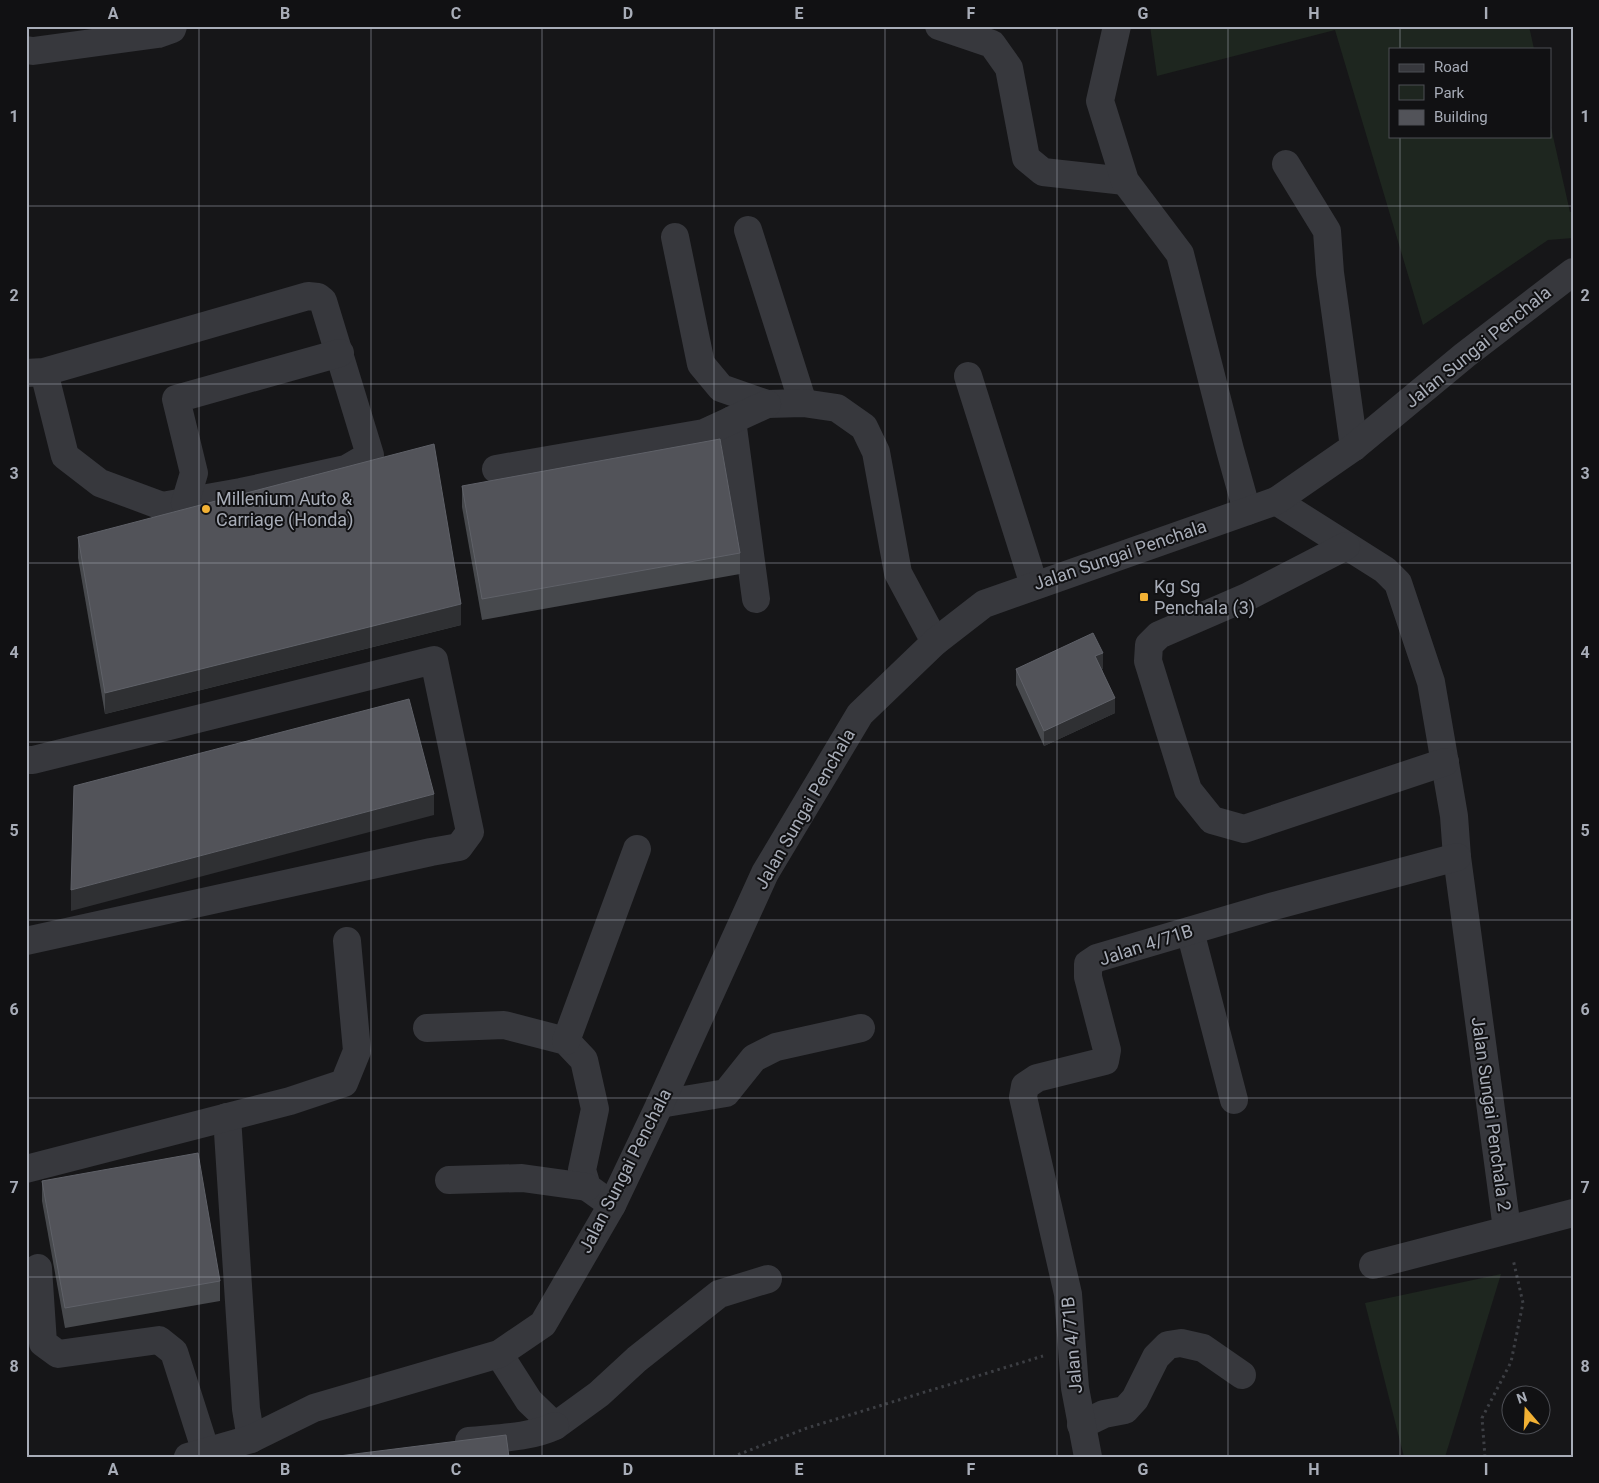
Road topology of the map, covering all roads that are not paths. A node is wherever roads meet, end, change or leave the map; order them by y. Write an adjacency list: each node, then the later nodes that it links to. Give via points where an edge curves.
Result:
1 (173, 26): 4 (street, via 158,34)
2 (939, 26): 6 (street, via 992,44 1009,68 1026,158 1043,172)
3 (1117, 26): 6 (street, via 1100,101)
4 (26, 50)
5 (1286, 164): 16 (street, via 1327,231)
6 (1125, 181): 20 (street, via 1180,254)
7 (748, 230): 13 (street)
8 (675, 237): 14 (street, via 701,364 721,388)
9 (1573, 272): 16 (street, Jalan Sungai Penchala, via 1465,355)
10 (340, 353): 11 (street, via 323,301 308,296); 19 (street, via 176,399 194,473); 19 (street, via 370,455 346,469)
11 (35, 372): 19 (street, via 64,456 100,483 162,506)
12 (968, 376): 22 (street)
13 (803, 403): 14 (street); 24 (street, via 837,408 864,427 876,452 898,573)
14 (767, 404): 15 (street)
15 (732, 420): 17 (street, via 704,433); 23 (street)
16 (1354, 447): 18 (street, Jalan Sungai Penchala)
17 (496, 469)
18 (1276, 501): 20 (street, Jalan Sungai Penchala); 21 (street, Jalan Sungai Penchala 2)
19 (185, 502)
20 (1247, 511): 22 (street, Jalan Sungai Penchala)
21 (1346, 546): 26 (street, Jalan Sungai Penchala 2, via 1385,570 1398,584 1431,682); 26 (street, via 1249,596 1159,635 1149,645 1148,661 1188,790 1212,820 1244,829)
22 (1034, 585): 24 (street, Jalan Sungai Penchala, via 984,604)
23 (756, 599)
24 (935, 642): 36 (street, Jalan Sungai Penchala, via 860,714 765,872)
25 (26, 760): 30 (street, via 144,734 434,660 470,832 459,847)
26 (1445, 762): 28 (street, Jalan Sungai Penchala 2)
27 (637, 849): 34 (street)
28 (1457, 857): 29 (street, Jalan 4/71B); 43 (street, Jalan Sungai Penchala 2)
29 (1190, 930): 35 (street); 49 (street, Jalan 4/71B, via 1098,958 1088,964 1088,977 1107,1050 1104,1061 1037,1078 1025,1086 1023,1097 1068,1294)
30 (26, 941)
31 (347, 942): 37 (street, via 356,1051 344,1083)
32 (427, 1028): 34 (street, via 504,1025)
33 (861, 1028): 36 (street, via 776,1047 754,1058 726,1093)
34 (566, 1041): 40 (street, via 584,1060 595,1109 582,1170)
35 (1234, 1100)
36 (660, 1104): 41 (street, Jalan Sungai Penchala)
37 (227, 1117): 38 (street); 51 (street, via 246,1409)
38 (26, 1169)
39 (449, 1180): 40 (street, via 522,1178)
40 (587, 1187): 41 (street)
41 (612, 1205): 47 (street, Jalan Sungai Penchala, via 543,1324)
42 (1573, 1213): 43 (street)
43 (1507, 1229): 44 (street)
44 (1374, 1265)
45 (38, 1268): 53 (street, via 43,1343 58,1354 159,1340 174,1352)
46 (768, 1280): 50 (street, via 719,1294 637,1359 599,1394)
47 (500, 1354): 50 (street, via 529,1401); 51 (street, Jalan Sungai Penchala, via 314,1408)
48 (1242, 1376): 49 (street, via 1203,1348 1181,1342 1168,1345 1156,1356 1135,1399 1124,1410)
49 (1081, 1424): 54 (street, Jalan 4/71B)
50 (555, 1426): 52 (street, via 531,1434)
51 (251, 1439): 53 (street, Jalan Sungai Penchala)
52 (445, 1445)
53 (197, 1454)
54 (1088, 1457)

